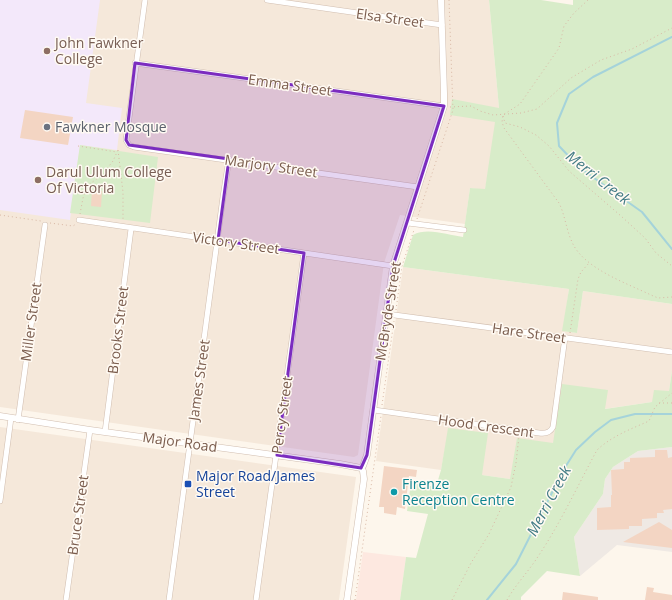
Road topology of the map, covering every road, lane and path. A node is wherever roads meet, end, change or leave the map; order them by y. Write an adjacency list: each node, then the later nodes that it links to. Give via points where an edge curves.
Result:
1 (145, 0): 8 (street)
2 (267, 0): 6 (street, Elsa Street)
3 (441, 0): 6 (street, McBryde Street)
4 (449, 0): 10 (path)
5 (588, 0): 11 (path, via 564,26 559,48 520,104)
6 (442, 25): 9 (street, McBryde Street)
7 (672, 28): 11 (path, via 632,49 601,60 571,78 537,108)
8 (136, 63): 9 (street, Emma Street); 14 (street, Marjory Street, via 126,140 129,145)
9 (444, 106): 10 (path); 15 (street, McBryde Street)
10 (453, 107): 11 (path, via 471,106 493,116); 19 (path)
11 (503, 116): 26 (path, via 504,128 559,203 571,242); 28 (path, via 505,123 536,135 549,146 569,171 629,223 656,253)
12 (78, 146): 13 (path)
13 (117, 152): 17 (path, via 102,175 88,186); 21 (path, via 118,150 123,192)
14 (229, 159): 15 (street, Marjory Street); 24 (street, James Street)
15 (418, 187): 18 (street, McBryde Street)
16 (0, 216): 17 (path, via 73,226)
17 (79, 220): 21 (street, Victory Street)
18 (408, 223): 19 (street); 27 (street, McBryde Street)
19 (415, 224): 23 (street); 31 (path, via 402,266)
20 (45, 225): 41 (street, Miller Street)
21 (123, 228): 22 (street, Victory Street)
22 (131, 229): 24 (street, Victory Street); 44 (street, Brooks Street)
23 (464, 230)
24 (218, 240): 25 (street, Victory Street); 45 (street, James Street)
25 (304, 253): 27 (street, Victory Street); 46 (street, Percy Street)
26 (590, 263): 29 (path, via 658,298); 32 (path, via 578,279)
27 (393, 266): 30 (street, McBryde Street)
28 (672, 266)
29 (672, 297)
30 (387, 314): 31 (street, Hare Street); 37 (street, McBryde Street)
31 (395, 315): 32 (street, Hare Street); 38 (path)
32 (567, 338): 33 (street, Hare Street); 43 (street, Hood Crescent, via 550,432 544,434)
33 (672, 352)
34 (672, 393): 35 (path)
35 (658, 403): 36 (path); 55 (path, via 649,422 620,434 597,450 539,556)
36 (672, 403)
37 (374, 410): 38 (street, Hood Crescent); 47 (street, McBryde Street, via 367,455)
38 (382, 411): 43 (street, Hood Crescent); 53 (path)
39 (0, 416): 40 (street, Major Road)
40 (11, 418): 41 (street, Major Road); 48 (street)
41 (18, 420): 42 (street, Major Road)
42 (90, 430): 44 (street, Major Road); 49 (street, Bruce Street)
43 (520, 431): 54 (path, via 511,487 489,534 470,563)
44 (105, 432): 45 (street, Major Road)
45 (191, 444): 46 (street, Major Road); 50 (street, James Street)
46 (276, 455): 47 (street, Major Road); 51 (street, Percy Street)
47 (360, 468): 52 (street, via 364,473 364,479)
48 (0, 501)
49 (66, 600)
50 (169, 600)
51 (256, 600)
52 (347, 600)
53 (355, 600)
54 (452, 600)
55 (507, 600)

